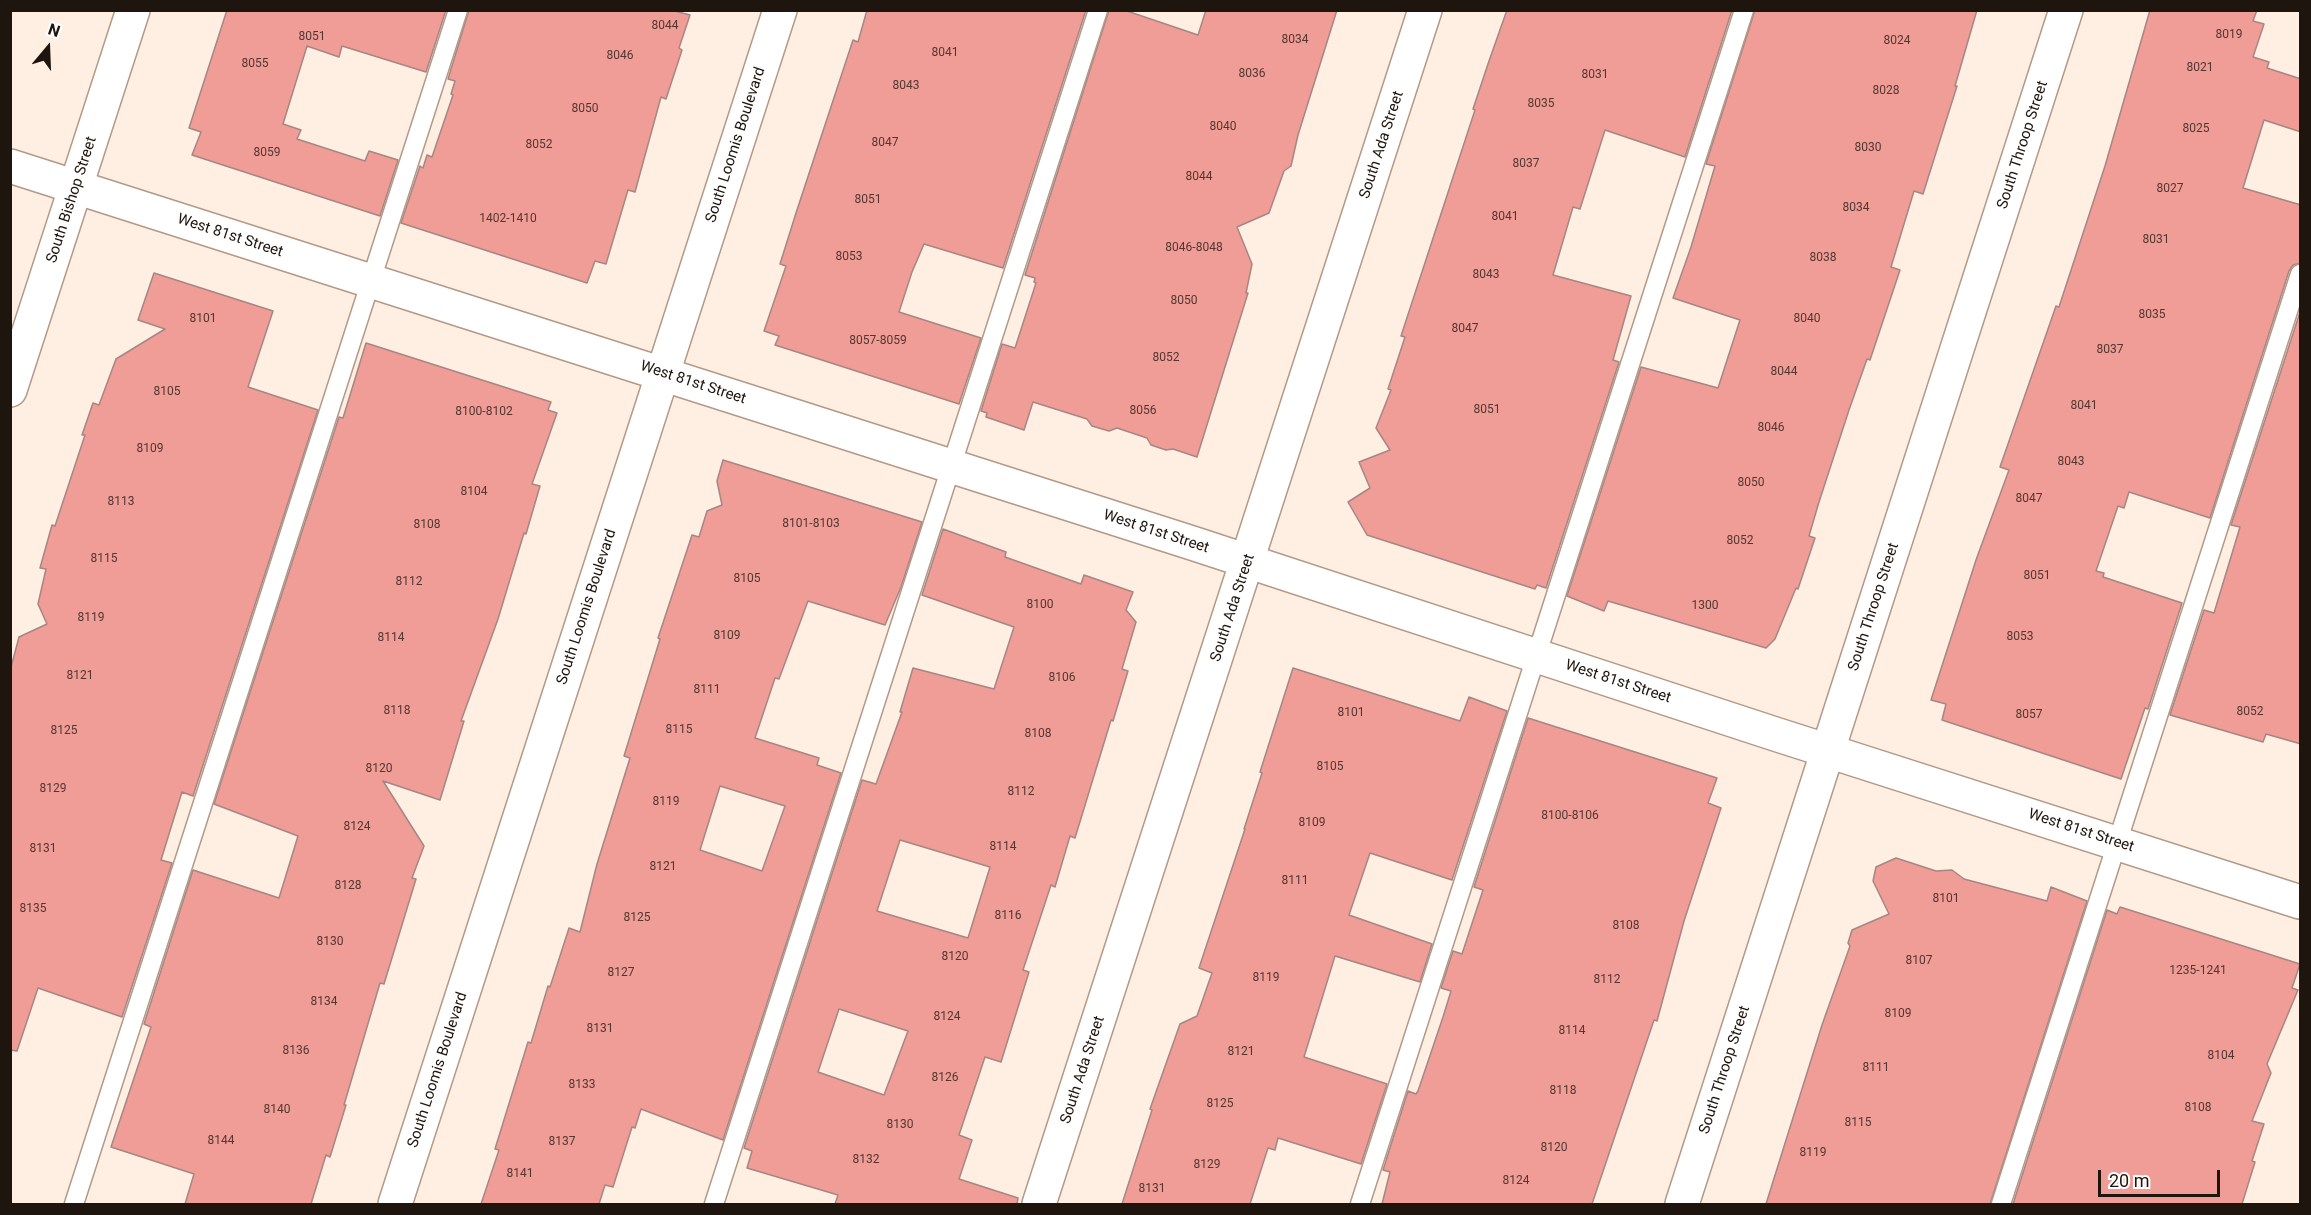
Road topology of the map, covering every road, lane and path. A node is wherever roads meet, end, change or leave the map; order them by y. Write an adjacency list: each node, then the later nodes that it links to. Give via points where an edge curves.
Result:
1 (133, 10): 9 (street, South Bishop Street)
2 (458, 10): 11 (lane)
3 (780, 10): 12 (street, South Loomis Boulevard)
4 (1098, 10): 14 (lane)
5 (1425, 10): 15 (street, South Ada Street)
6 (1744, 10): 16 (lane)
7 (2066, 10): 17 (street, South Throop Street)
8 (10, 166): 9 (street, West 81st Street)
9 (76, 187): 11 (street, West 81st Street); 13 (street, South Bishop Street)
10 (2301, 273): 18 (lane)
11 (371, 281): 12 (street, West 81st Street); 20 (lane)
12 (663, 374): 14 (street, West 81st Street); 21 (street, South Loomis Boulevard)
13 (10, 390)
14 (951, 466): 15 (street, West 81st Street); 22 (lane)
15 (1248, 562): 16 (street, West 81st Street); 23 (street, South Ada Street)
16 (1536, 655): 17 (street, West 81st Street); 24 (lane)
17 (1828, 750): 18 (street, West 81st Street); 25 (street, South Throop Street)
18 (2118, 843): 19 (street, West 81st Street); 26 (lane)
19 (2301, 902)
20 (74, 1204)
21 (395, 1204)
22 (714, 1204)
23 (1039, 1204)
24 (1360, 1204)
25 (1682, 1204)
26 (2001, 1204)

